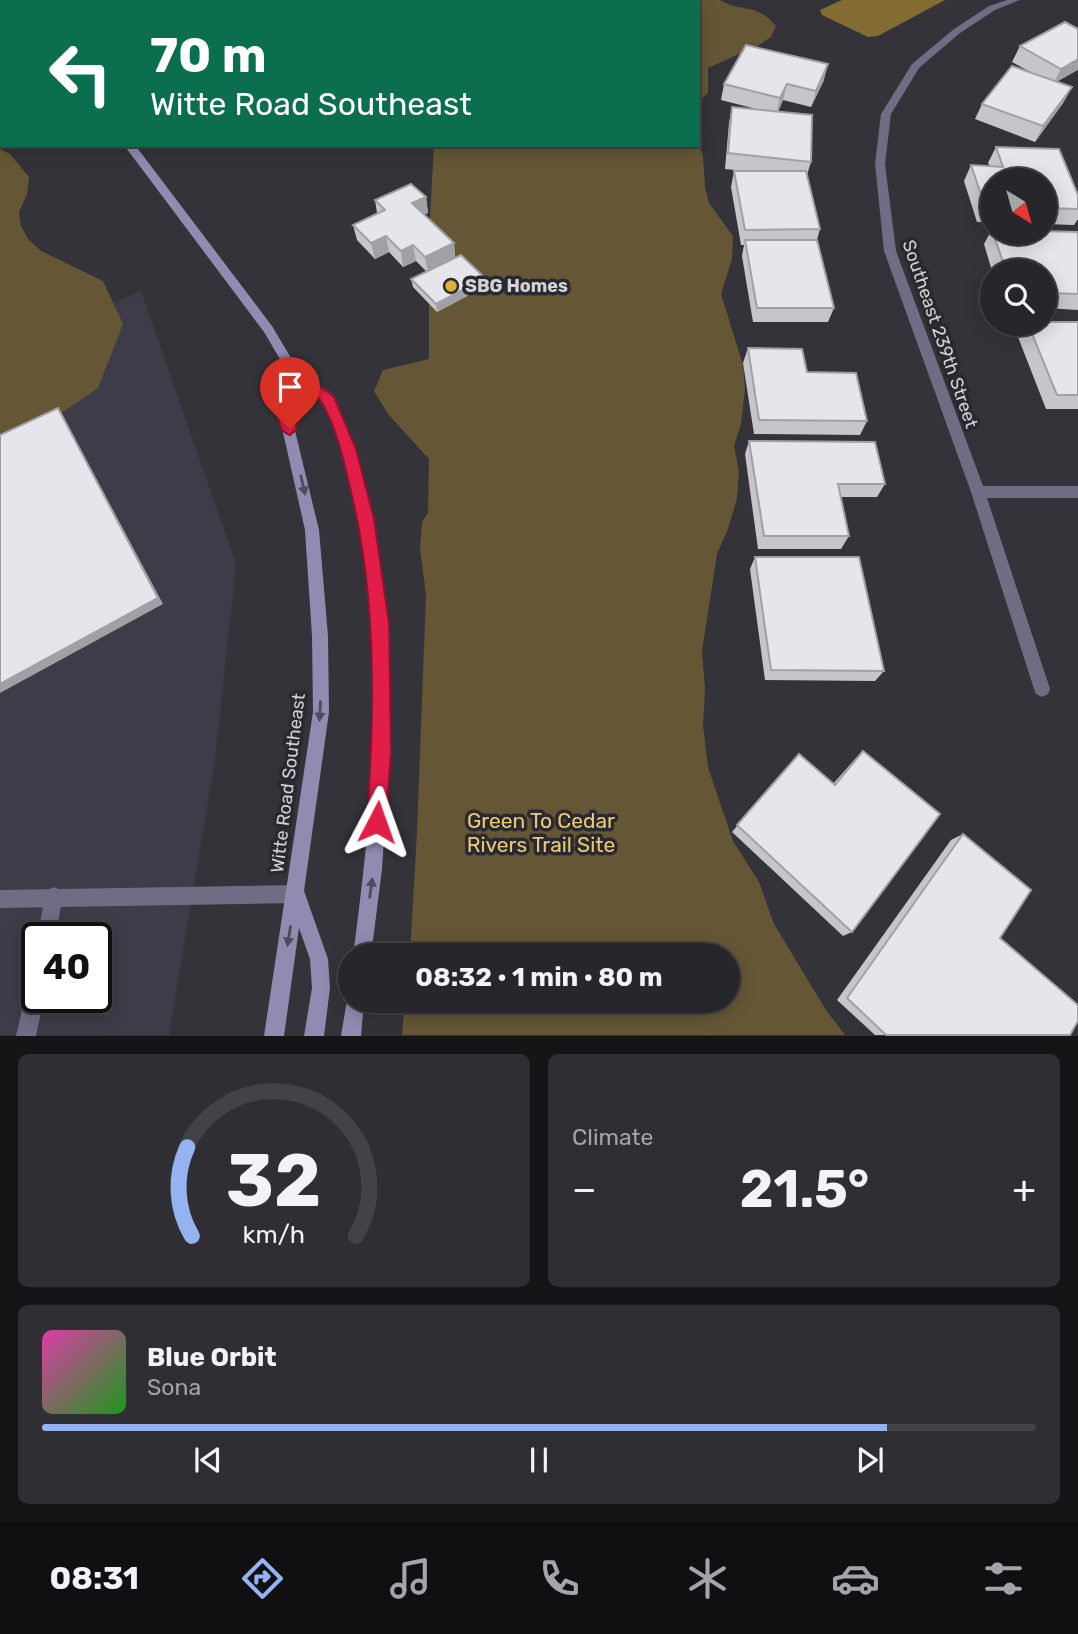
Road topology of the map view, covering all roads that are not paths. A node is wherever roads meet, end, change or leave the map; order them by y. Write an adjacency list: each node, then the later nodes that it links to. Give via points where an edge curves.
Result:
1 (1016, 0): 4 (street, Southeast 239th Street, via 983,13 915,66 886,114 880,164 890,251)
2 (131, 147): 3 (street, via 268,329)
3 (293, 371): 7 (street, Witte Road Southeast, one-way to 7, via 284,410 312,530 321,712); 11 (street, one-way to 3, via 382,751 378,596 366,519 348,449 327,397)
4 (978, 492): 5 (street); 6 (street, Southeast 239th Street)
5 (1078, 492)
6 (1042, 689)
7 (296, 894): 8 (street); 15 (street, Witte Road Southeast, one-way to 15); 16 (street, via 319,958 321,988)
8 (54, 896): 9 (street); 10 (street)
9 (0, 899)
10 (49, 922)
11 (364, 943)
12 (31, 1013): 14 (street)
13 (354, 1013): 17 (street)
14 (26, 1035)
15 (274, 1035)
16 (314, 1035)
17 (351, 1035)

